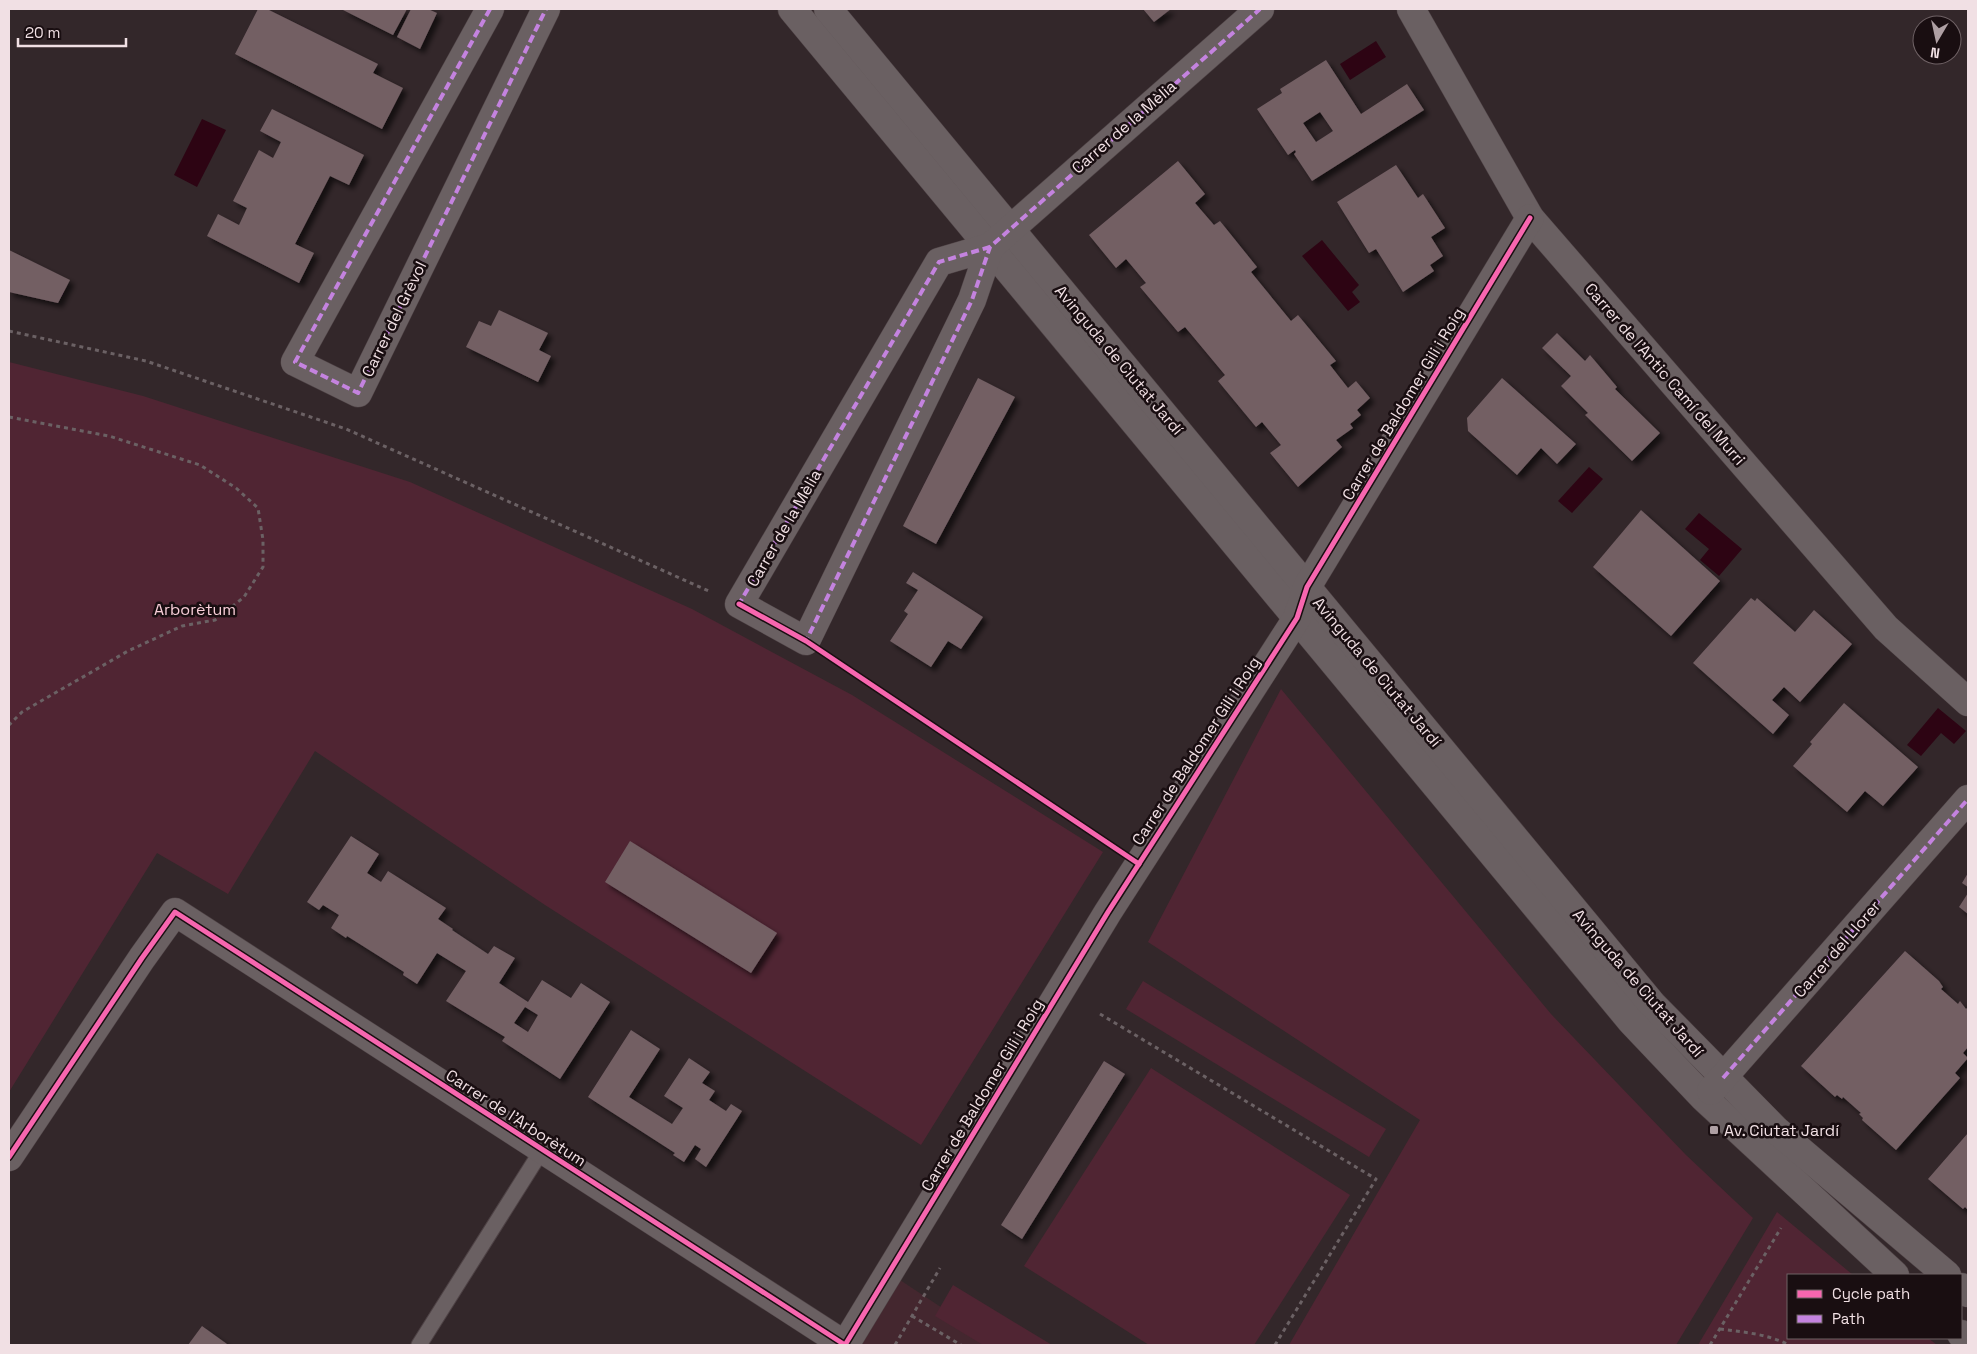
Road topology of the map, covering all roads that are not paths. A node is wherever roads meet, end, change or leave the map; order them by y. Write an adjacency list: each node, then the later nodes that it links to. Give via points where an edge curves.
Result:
1 (490, 9): 2 (street, Carrer del Grèvol, via 295,362 358,393)
2 (546, 9)
3 (792, 9): 9 (street, Avinguda de Ciutat Jardí)
4 (828, 9): 8 (street, Avinguda de Ciutat Jardí)
5 (1260, 9): 8 (street, Carrer de la Mèlia)
6 (1411, 9): 7 (street, Carrer de l'Antic Camí del Murri)
7 (1530, 218): 10 (street, Carrer de Baldomer Gili i Roig); 12 (street, Carrer de l'Antic Camí del Murri, via 1886,628)
8 (1009, 227): 9 (street, Carrer de la Mèlia); 10 (street, Avinguda de Ciutat Jardí)
9 (990, 246): 9 (street, Carrer de la Mèlia, via 972,300 806,641 739,604 939,262); 11 (street, Avinguda de Ciutat Jardí)
10 (1306, 587): 11 (street, Carrer de Baldomer Gili i Roig); 14 (street, Avinguda de Ciutat Jardí, via 1652,1004)
11 (1297, 618): 15 (street, Avinguda de Ciutat Jardí, via 1631,1021); 21 (street, Carrer de Baldomer Gili i Roig, via 1140,864)
12 (1968, 702)
13 (1968, 799): 14 (street, Carrer del Llorer)
14 (1723, 1078): 15 (street, Carrer del Llorer); 19 (street, Avinguda de Ciutat Jardí, via 1776,1130)
15 (1704, 1098): 18 (street, Avinguda de Ciutat Jardí)
16 (542, 1150): 17 (street, Carrer de l'Arborètum, via 174,912); 20 (lane); 21 (street, Carrer de l'Arborètum)
17 (9, 1157)
18 (1895, 1274)
19 (1946, 1274)
20 (419, 1345)
21 (845, 1345)

